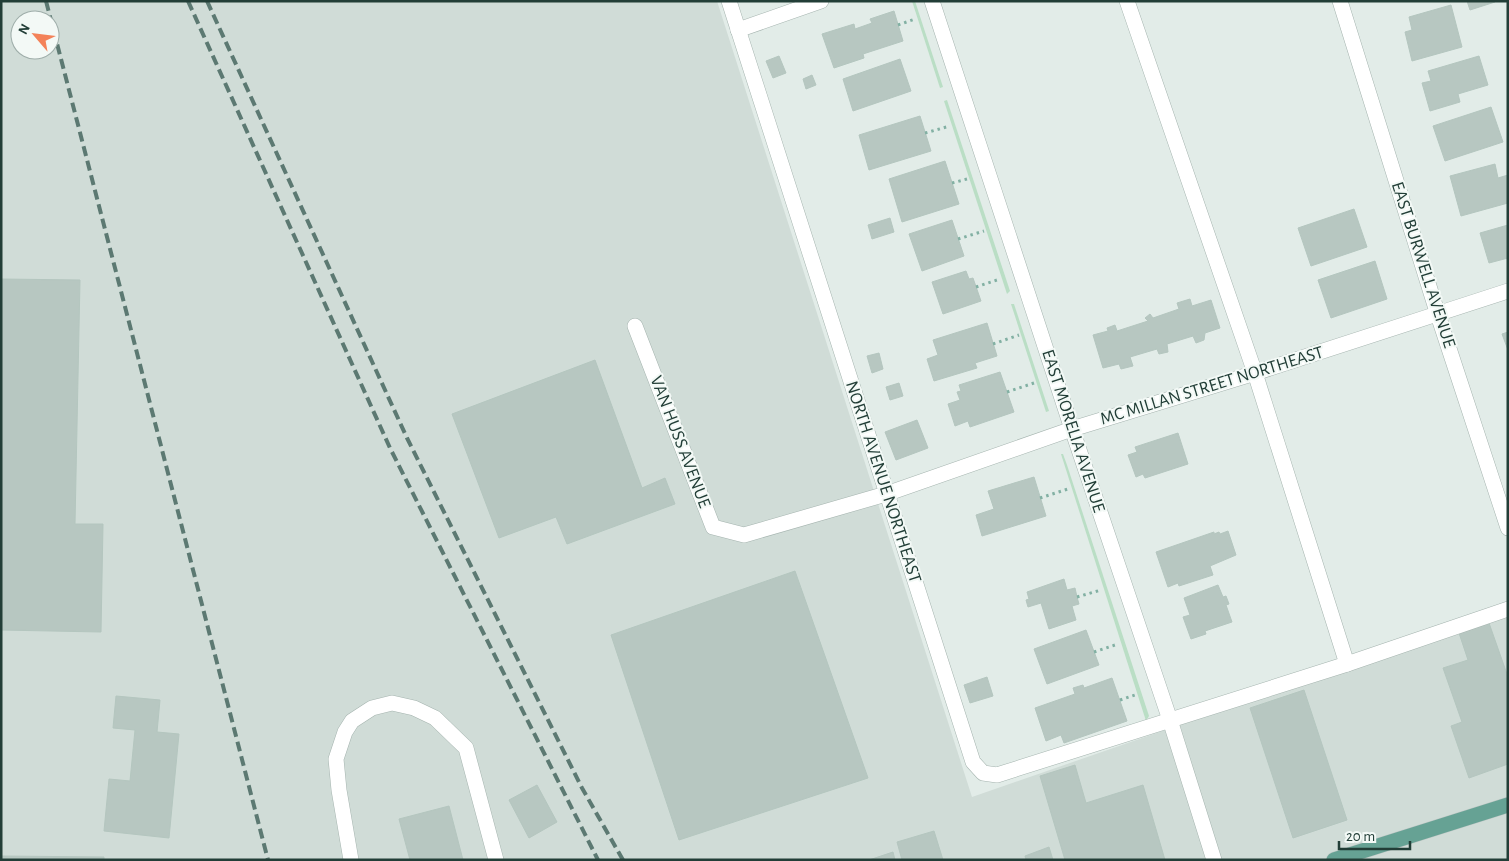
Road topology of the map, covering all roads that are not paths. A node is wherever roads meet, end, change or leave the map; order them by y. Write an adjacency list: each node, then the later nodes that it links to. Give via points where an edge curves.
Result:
1 (728, 1): 6 (street, NORTH AVENUE NORTHEAST)
2 (821, 1): 6 (street)
3 (932, 1): 11 (street, EAST MORELIA AVENUE)
4 (1127, 1): 10 (street)
5 (1340, 1): 8 (street, EAST BURWELL AVENUE)
6 (738, 30): 12 (street, NORTH AVENUE NORTHEAST)
7 (1508, 292): 8 (street, MC MILLAN STREET NORTHEAST)
8 (1438, 315): 10 (street, MC MILLAN STREET NORTHEAST); 13 (street, EAST BURWELL AVENUE)
9 (635, 326): 14 (street, VAN HUSS AVENUE, via 713,527)
10 (1255, 373): 11 (street, MC MILLAN STREET NORTHEAST); 16 (street)
11 (1072, 429): 12 (street, MC MILLAN STREET NORTHEAST); 17 (street, EAST MORELIA AVENUE)
12 (886, 494): 14 (street, MC MILLAN STREET NORTHEAST); 17 (street, NORTH AVENUE NORTHEAST, via 973,762 983,773 997,776)
13 (1508, 528)
14 (744, 535)
15 (1508, 609): 16 (street, NORTH AVENUE NORTHEAST)
16 (1347, 664): 17 (street, NORTH AVENUE NORTHEAST)
17 (1170, 720): 21 (street, EAST MORELIA AVENUE)
18 (1508, 805): 22 (main road)
19 (351, 860): 20 (street, via 336,759 352,721 372,708 392,703 414,708 435,718 466,748)
20 (496, 860)
21 (1214, 860)
22 (1334, 860)

